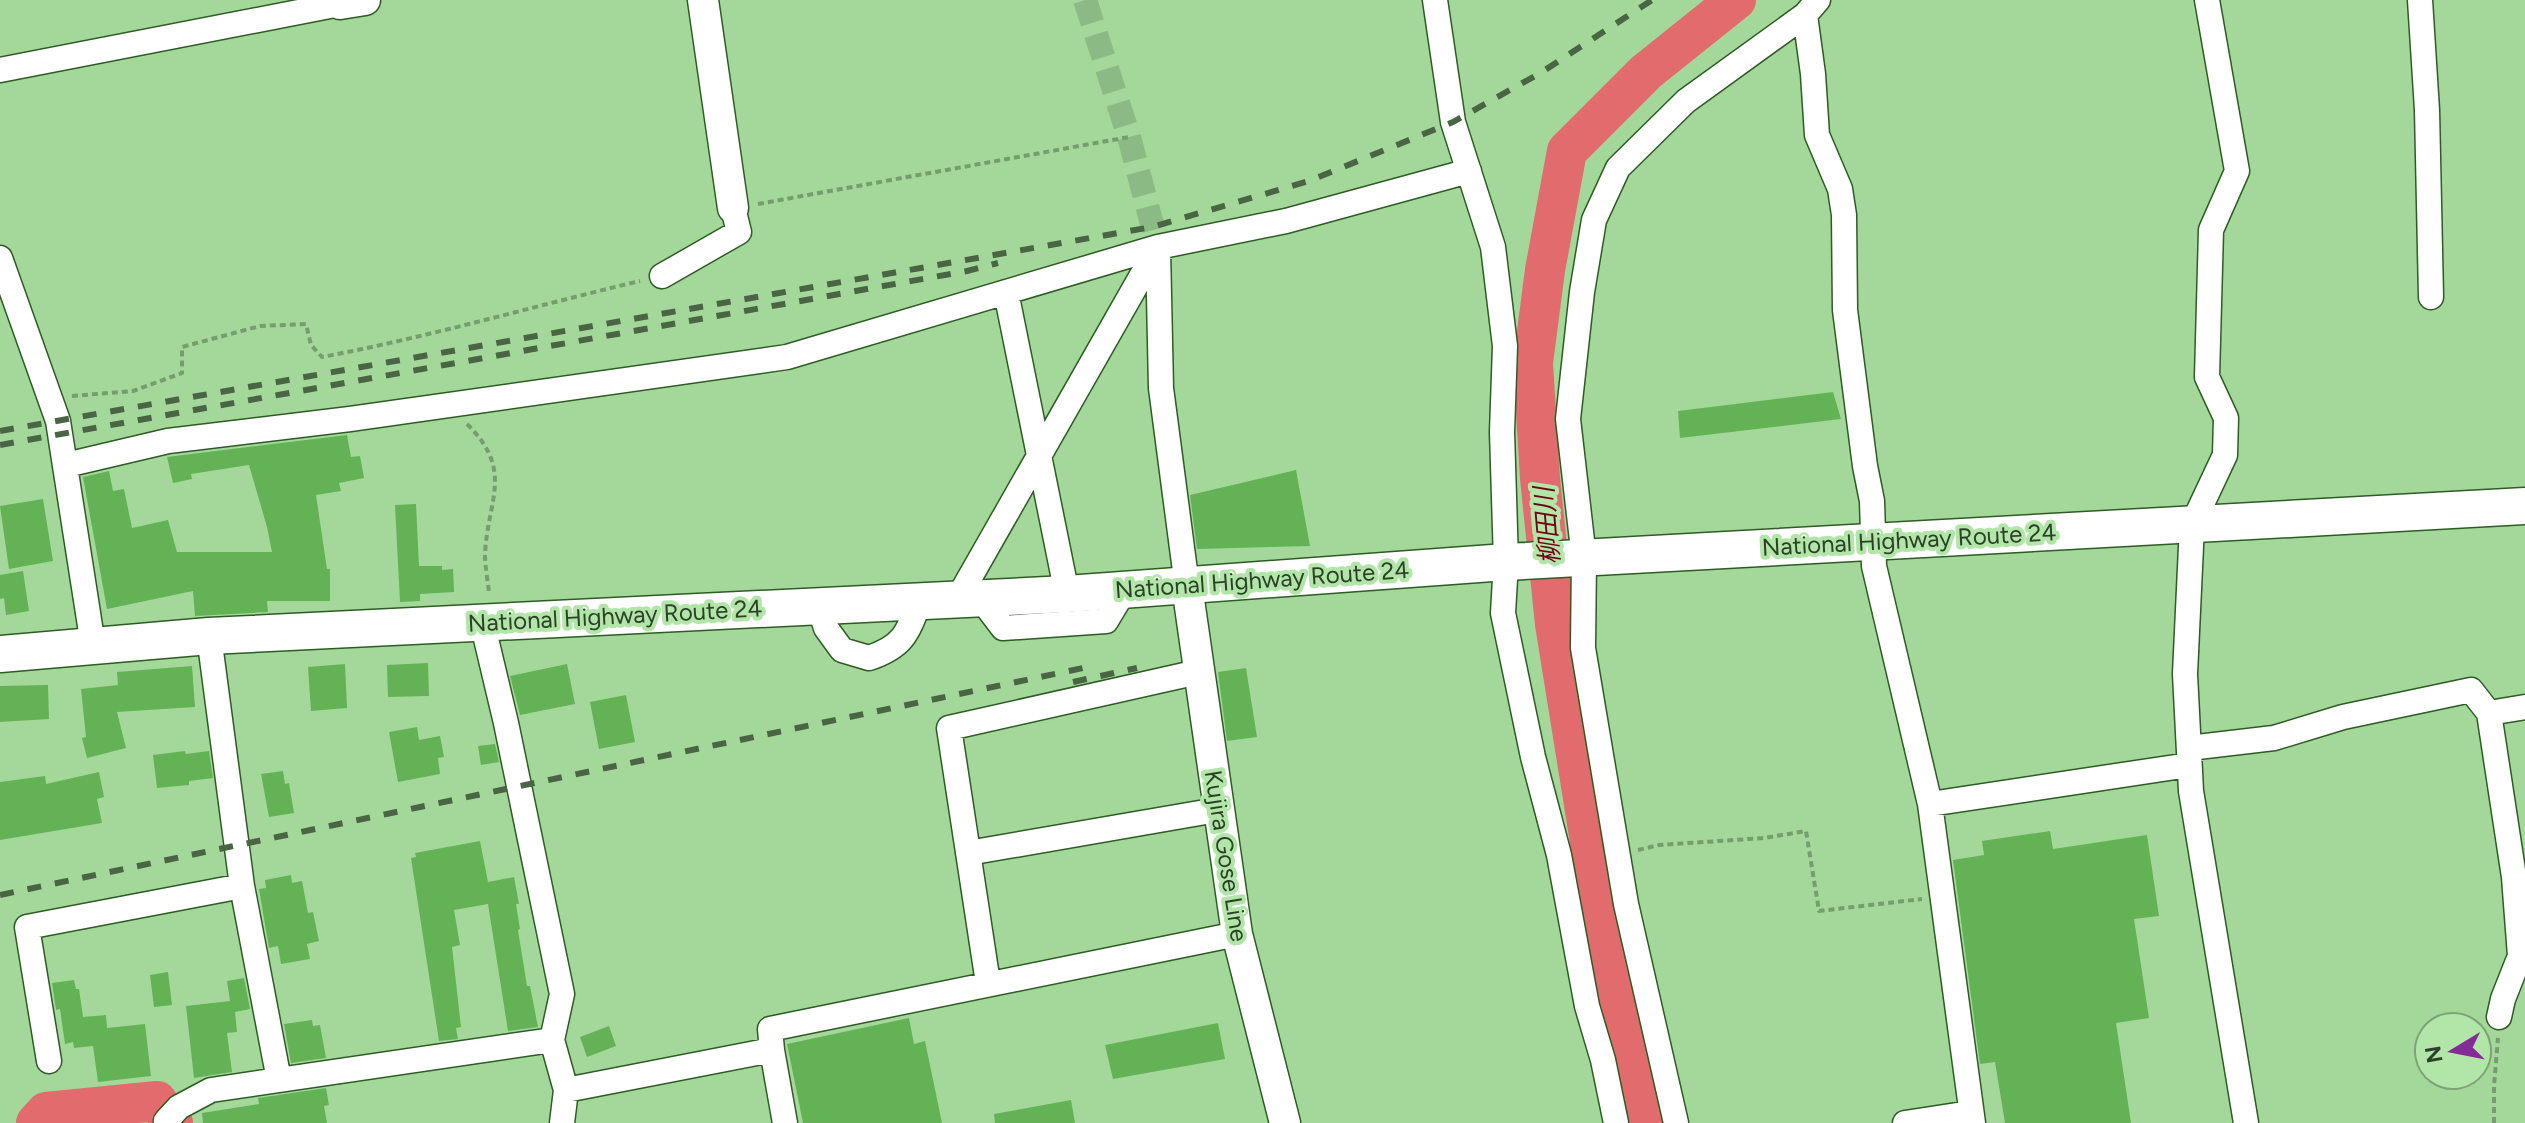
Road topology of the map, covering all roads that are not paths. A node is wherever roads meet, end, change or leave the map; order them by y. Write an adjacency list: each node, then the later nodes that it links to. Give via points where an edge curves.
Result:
1 (703, 0): 9 (main road)
2 (1435, 0): 8 (street, via 1453,122)
3 (2207, 0): 18 (street, via 2237,171 2211,230 2207,377 2226,418 2225,455)
4 (2420, 0): 14 (street)
5 (348, 1): 7 (street)
6 (1812, 8): 19 (street, via 1817,135 1840,189 1844,215 1845,310); 20 (street, via 1686,101 1618,168 1594,220 1568,419)
7 (0, 70)
8 (1469, 171): 10 (street, via 1286,221); 21 (street, via 1493,247 1505,346 1502,432)
9 (733, 208): 12 (street, via 739,232)
10 (1158, 247): 13 (street); 15 (street); 22 (street, via 1161,388)
11 (0, 258): 16 (street, via 58,421)
12 (662, 276)
13 (1006, 292): 15 (street); 16 (street, via 787,357 168,441)
14 (2431, 297)
15 (1039, 455): 24 (street); 25 (street)
16 (66, 465): 30 (street)
17 (2525, 506): 18 (highway, National Highway Route 24)
18 (2192, 525): 19 (highway, National Highway Route 24); 35 (street, via 2185,674)
19 (1873, 542): 20 (highway, National Highway Route 24); 36 (street, via 1874,566)
20 (1576, 558): 21 (highway, National Highway Route 24); 54 (street, via 1583,648 1626,904)
21 (1515, 562): 22 (highway, National Highway Route 24); 53 (street, via 1503,613)
22 (1187, 586): 23 (highway, National Highway Route 24); 32 (main road, Kujira Gose Line)
23 (1124, 591): 24 (highway, National Highway Route 24); 25 (street, via 1106,621 1003,628)
24 (1067, 594): 25 (highway, National Highway Route 24)
25 (969, 599): 26 (highway, National Highway Route 24)
26 (919, 602): 27 (highway, National Highway Route 24); 27 (street, via 899,644 869,658 842,650 821,619)
27 (819, 606): 28 (highway, National Highway Route 24)
28 (482, 622): 29 (highway, National Highway Route 24); 43 (street, via 562,994)
29 (209, 636): 30 (highway, National Highway Route 24); 39 (street)
30 (93, 645): 31 (highway, National Highway Route 24)
31 (0, 654)
32 (1198, 672): 37 (main road, Kujira Gose Line); 38 (street, via 949,728)
33 (2525, 707): 34 (street)
34 (2489, 713): 35 (street, via 2471,690); 42 (street, via 2514,877 2520,956)
35 (2189, 757): 36 (street); 56 (street)
36 (1930, 804): 48 (street)
37 (1217, 810): 38 (street); 40 (main road, Kujira Gose Line)
38 (968, 853): 41 (street)
39 (242, 886): 45 (street, via 27,927); 46 (street)
40 (1237, 934): 41 (street); 52 (main road, Kujira Gose Line)
41 (988, 983): 44 (street, via 770,1029)
42 (2499, 1017)
43 (552, 1040): 46 (street); 47 (street)
44 (772, 1050): 47 (street); 51 (street)
45 (49, 1061)
46 (279, 1080): 49 (street, via 211,1090 179,1107)
47 (566, 1090): 50 (street)
48 (1971, 1118): 55 (street)
49 (167, 1123)
50 (562, 1123)
51 (785, 1123)
52 (1285, 1123)
53 (1616, 1123)
54 (1676, 1123)
55 (1905, 1123)
56 (2246, 1123)

